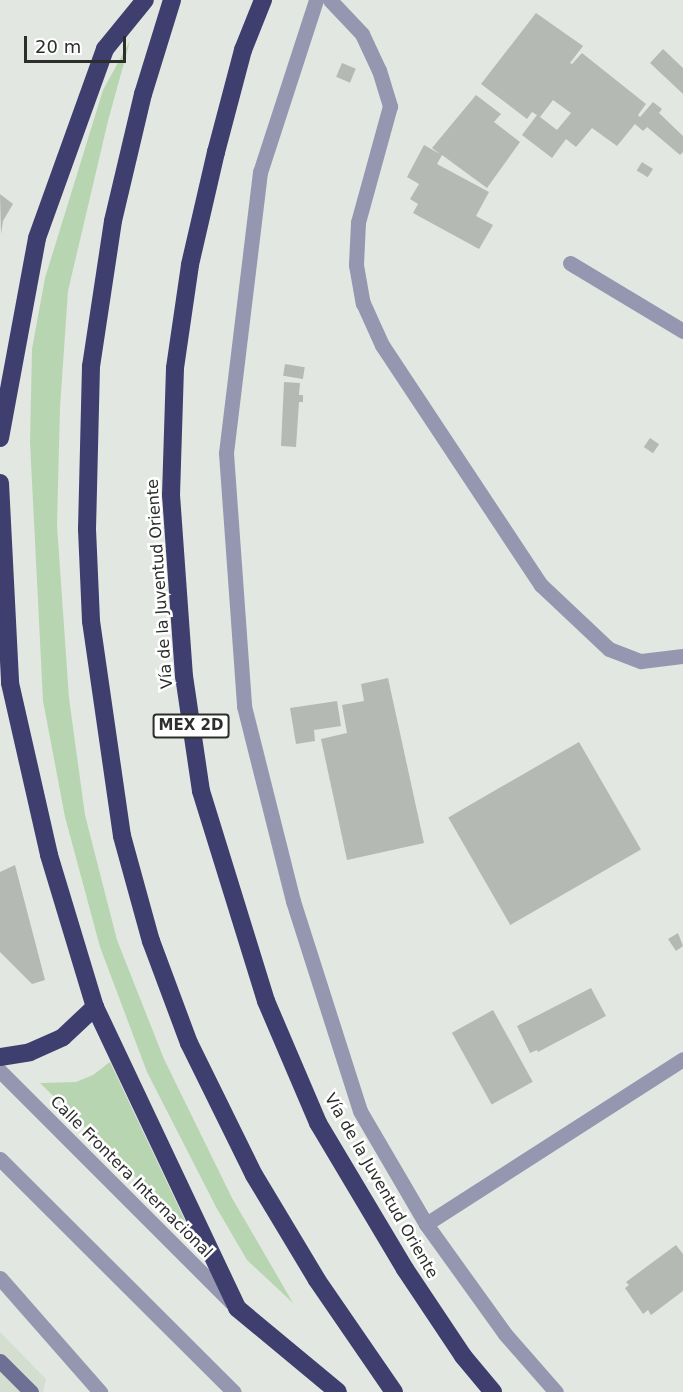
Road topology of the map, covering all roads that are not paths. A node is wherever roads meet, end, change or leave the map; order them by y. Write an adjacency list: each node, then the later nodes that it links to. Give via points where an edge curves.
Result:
1 (145, 0): 8 (highway, via 105,49 37,238)
2 (172, 0): 24 (highway, via 143,94 113,221 91,366 87,529 91,621 122,836 150,941 189,1043 254,1175 317,1280)
3 (263, 0): 25 (highway, Vía de la Juventud Oriente / MEX 2D, via 243,50 216,152 190,265 175,368 171,495 184,676 201,791 266,1001 318,1123 405,1269 463,1356)
4 (316, 0): 16 (street, via 260,172 226,453 244,706 293,900 360,1110)
5 (330, 0): 10 (street, via 362,34 390,106 358,222 356,265 363,303 382,345 541,585 609,649 641,661)
6 (570, 263): 7 (street)
7 (683, 331)
8 (0, 438)
9 (0, 483): 11 (highway, via 10,683 49,855)
10 (683, 656)
11 (95, 1007): 12 (highway, via 63,1037 30,1052); 18 (highway)
12 (0, 1057)
13 (683, 1059): 16 (street)
14 (0, 1071): 18 (street, Calle Frontera Internacional)
15 (0, 1159): 22 (street)
16 (426, 1224): 26 (street, via 505,1334)
17 (0, 1278): 21 (street)
18 (237, 1308): 23 (highway)
19 (0, 1361): 20 (main road)
20 (31, 1392)
21 (100, 1392)
22 (234, 1392)
23 (338, 1392)
24 (394, 1392)
25 (493, 1392)
26 (556, 1392)

